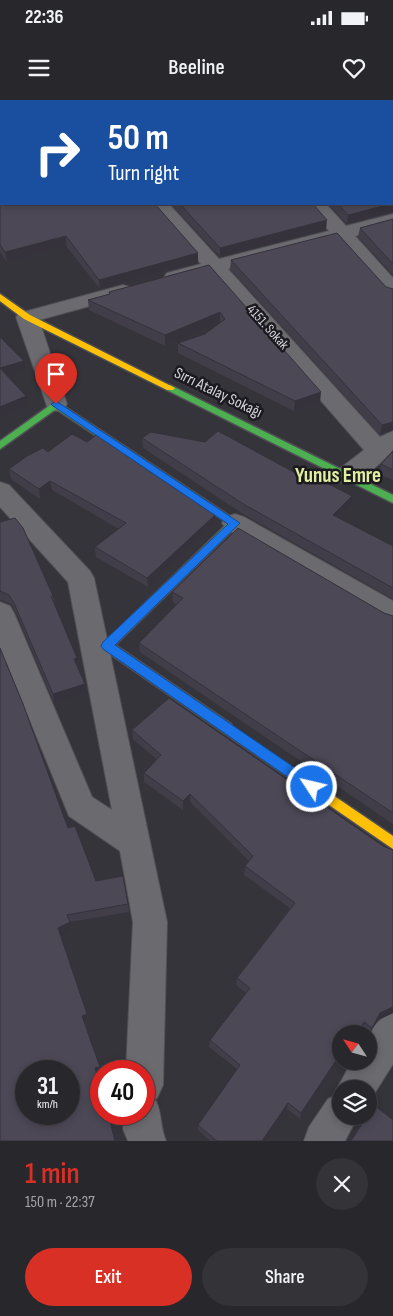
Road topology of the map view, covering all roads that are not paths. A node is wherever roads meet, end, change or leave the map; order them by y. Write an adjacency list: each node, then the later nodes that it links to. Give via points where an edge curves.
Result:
1 (160, 205): 5 (street, 4151. Sokak)
2 (317, 205): 4 (street)
3 (393, 220): 4 (street)
4 (342, 232): 5 (street); 6 (street)
5 (214, 266): 8 (street); 10 (street, 4151. Sokak)
6 (393, 291)
7 (0, 297): 8 (street, Sırrı Atalay Sokağı)
8 (28, 317): 9 (street); 12 (street, Sırrı Atalay Sokağı)
9 (56, 404): 11 (street); 15 (street)
10 (385, 444): 12 (street)
11 (0, 446)
12 (347, 476): 14 (street, Sırrı Atalay Sokağı)
13 (0, 491): 18 (street, via 81,578)
14 (393, 499)
15 (235, 523): 17 (street); 19 (street, via 107,646)
16 (0, 613): 18 (street, via 80,806)
17 (393, 614)
18 (134, 843): 21 (street, via 150,922)
19 (393, 843)
20 (393, 1031): 22 (street)
21 (145, 1060)
22 (362, 1080)
23 (142, 1125): 25 (street)
24 (333, 1125): 26 (street)
25 (147, 1141)
26 (323, 1141)

